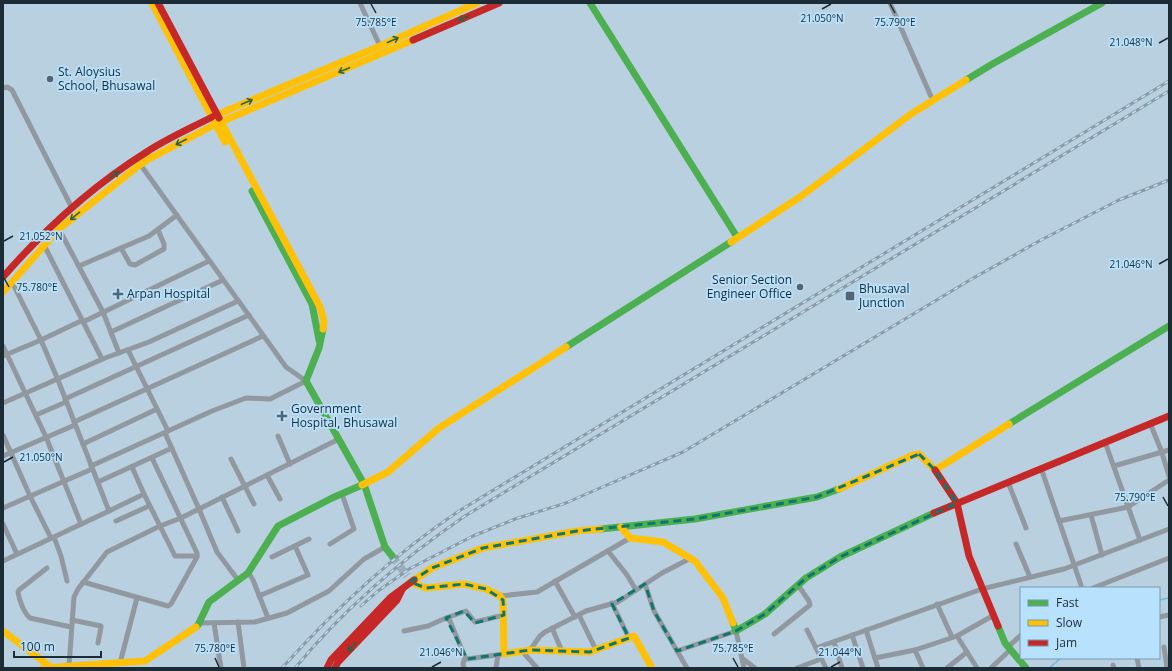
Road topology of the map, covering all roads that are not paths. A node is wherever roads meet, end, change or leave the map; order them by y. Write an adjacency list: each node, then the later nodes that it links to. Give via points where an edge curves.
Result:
1 (152, 3): 14 (main road)
2 (158, 3): 14 (main road)
3 (360, 3): 9 (street)
4 (477, 3): 9 (main road, one-way to 4)
5 (499, 3): 12 (main road, one-way to 12)
6 (590, 3): 21 (main road)
7 (890, 3): 13 (street)
8 (1102, 3): 13 (main road, via 994,63)
9 (380, 46): 10 (main road)
10 (297, 81): 12 (main road); 14 (main road, one-way to 10)
11 (3, 88): 17 (street, via 12,90)
12 (301, 88): 15 (main road)
13 (933, 101): 21 (main road, via 911,114 800,197)
14 (214, 116): 15 (main road); 17 (main road, one-way to 14, via 137,157)
15 (219, 123): 16 (main road, one-way to 16); 45 (main road, via 310,294 320,344)
16 (140, 164): 18 (street); 19 (main road, one-way to 19)
17 (72, 208): 26 (main road)
18 (177, 215): 20 (street); 24 (street)
19 (59, 229): 22 (main road); 25 (street)
20 (158, 230): 23 (street); 23 (street, via 164,249 135,265 130,264)
21 (737, 238): 81 (main road, via 439,428 388,472)
22 (44, 245): 28 (main road); 33 (street)
23 (121, 248): 25 (street)
24 (209, 261): 27 (street); 31 (street)
25 (79, 266): 31 (street)
26 (4, 274)
27 (223, 280): 30 (street); 35 (street)
28 (12, 282): 29 (main road); 37 (street)
29 (3, 292)
30 (238, 301): 32 (street); 39 (street)
31 (103, 312): 33 (street); 35 (street)
32 (248, 315): 36 (street); 43 (street)
33 (83, 321): 37 (street); 42 (street)
34 (1169, 326): 74 (main road)
35 (111, 332): 40 (street)
36 (263, 336): 45 (street, via 286,367); 46 (street)
37 (40, 340): 41 (street); 44 (street)
38 (3, 346): 41 (street)
39 (128, 350): 40 (street); 43 (street)
40 (119, 353): 42 (street)
41 (5, 355): 47 (street)
42 (102, 359): 44 (street)
43 (136, 366): 46 (street); 48 (street)
44 (58, 380): 47 (street); 48 (street)
45 (306, 381): 55 (street, via 273,398 246,398); 59 (main road)
46 (147, 388): 50 (street); 53 (street)
47 (26, 393): 49 (street); 51 (street)
48 (66, 401): 51 (street); 53 (street)
49 (3, 403)
50 (157, 409): 55 (street); 61 (street)
51 (36, 415): 58 (street)
52 (1169, 416): 54 (main road)
53 (75, 423): 58 (street); 61 (street)
54 (1150, 423): 60 (main road); 64 (street)
55 (167, 432): 62 (street); 71 (street)
56 (3, 435): 65 (street)
57 (278, 436): 69 (street)
58 (46, 437): 65 (street); 78 (street)
59 (339, 439): 69 (street); 81 (main road)
60 (1105, 442): 70 (street); 73 (main road)
61 (83, 444): 71 (street)
62 (172, 448): 67 (street); 93 (street)
63 (1169, 450): 64 (street)
64 (1162, 452): 70 (street); 76 (street)
65 (11, 453): 66 (street); 85 (street)
66 (3, 456)
67 (152, 458): 72 (street); 96 (street)
68 (231, 459): 82 (street)
69 (290, 464): 75 (street)
70 (1114, 466): 91 (street)
71 (92, 467): 78 (street); 79 (street)
72 (132, 467): 79 (street); 83 (street)
73 (1041, 468): 80 (main road); 98 (street)
74 (935, 470): 88 (main road); 102 (main road, via 923,456 913,455 838,490 817,497 695,519)
75 (267, 475): 82 (street); 87 (street)
76 (1169, 476)
77 (1169, 480): 91 (street)
78 (64, 481): 85 (street); 100 (street)
79 (98, 482): 94 (street)
80 (1008, 482): 88 (main road); 103 (street)
81 (364, 484): 84 (main road); 113 (main road)
82 (245, 486): 86 (street); 89 (street)
83 (144, 494): 90 (street); 94 (street)
84 (342, 494): 110 (street, via 354,529); 125 (main road, via 278,526)
85 (30, 496): 92 (street); 106 (street)
86 (222, 498): 93 (street); 105 (street)
87 (280, 499)
88 (957, 503): 133 (main road, via 840,557); 136 (main road, via 969,556)
89 (254, 504)
90 (149, 506): 97 (street); 101 (street)
91 (1128, 507): 95 (street); 109 (street)
92 (3, 508)
93 (199, 508): 96 (street); 127 (street, via 217,552)
94 (109, 511): 100 (street)
95 (1091, 515): 98 (street); 116 (street)
96 (181, 518): 101 (street); 117 (street)
97 (116, 521)
98 (1059, 521): 123 (street)
99 (3, 524): 115 (street)
100 (81, 524): 106 (street)
101 (160, 526): 117 (street, via 175,556); 131 (street, via 110,551)
102 (621, 527): 107 (main road); 129 (main road, via 577,531 483,548)
103 (1026, 528)
104 (1169, 529): 109 (street)
105 (238, 531)
106 (53, 537): 115 (street); 128 (street)
107 (630, 538): 114 (street); 120 (main road, via 663,542)
108 (309, 539): 112 (street)
109 (1140, 540): 116 (street)
110 (330, 544)
111 (1016, 544): 126 (street)
112 (295, 546): 119 (street); 138 (street, via 308,575)
113 (385, 547): 118 (main road); 146 (street, via 364,559 326,594)
114 (608, 551): 130 (street); 137 (street)
115 (17, 554): 122 (street)
116 (1102, 555): 123 (street)
117 (197, 556): 140 (street, via 170,606)
118 (392, 556)
119 (272, 557)
120 (691, 558): 132 (street); 158 (main road, via 723,598)
121 (1169, 558): 135 (street)
122 (3, 561)
123 (1074, 565): 126 (street); 134 (street)
124 (47, 568): 152 (street, via 19,590 19,596 30,618)
125 (248, 572): 127 (main road); 138 (street)
126 (1030, 577): 136 (street)
127 (238, 580): 150 (main road, via 209,602)
128 (67, 581)
129 (407, 581): 139 (main road, via 426,588 464,584 486,589); 186 (main road, via 331,660); 187 (main road, one-way to 187, via 397,600)
130 (555, 581): 139 (street, via 535,593); 145 (street)
131 (83, 582): 140 (street); 148 (street, via 74,596)
132 (645, 584): 137 (street); 174 (street, via 654,611)
133 (798, 585): 158 (main road, via 765,614); 159 (street, via 810,601 810,605)
134 (1082, 587)
135 (1096, 587)
136 (982, 589): 142 (street); 144 (main road)
137 (636, 590): 141 (street)
138 (259, 596): 146 (street)
139 (500, 596): 143 (main road, via 503,600)
140 (137, 598): 181 (street)
141 (612, 603): 145 (street); 163 (street)
142 (937, 604): 155 (street); 161 (street)
143 (504, 615): 147 (street, via 475,622 466,611); 176 (main road)
144 (994, 615): 161 (street); 168 (main road)
145 (577, 616): 153 (street); 170 (street)
146 (268, 618): 149 (street, via 255,622)
147 (446, 618): 157 (street, via 428,626); 177 (street, via 450,621)
148 (72, 620): 152 (street); 164 (street, via 101,626)
149 (238, 622): 151 (street); 185 (street)
150 (199, 623): 151 (street); 181 (main road, via 145,661)
151 (214, 623): 184 (street)
152 (71, 627): 182 (street)
153 (552, 628): 169 (street, via 540,636); 173 (street)
154 (807, 630): 167 (street)
155 (866, 630): 160 (street); 178 (street)
156 (3, 631): 183 (main road)
157 (404, 631)
158 (736, 631): 174 (street); 179 (street)
159 (774, 634)
160 (852, 635): 165 (street); 198 (street)
161 (955, 636): 171 (street); 175 (street)
162 (1020, 636): 168 (street)
163 (629, 638): 170 (main road); 191 (main road, via 634,636)
164 (98, 642)
165 (834, 642): 167 (street); 197 (street)
166 (1164, 647): 205 (street)
167 (816, 648): 180 (street)
168 (1009, 648): 203 (street); 204 (main road)
169 (530, 650): 172 (main road); 173 (main road)
170 (596, 650): 173 (main road)
171 (915, 650): 178 (street); 200 (street)
172 (522, 651): 176 (main road); 190 (street)
173 (562, 651)
174 (677, 651): 192 (street)
175 (967, 652): 201 (street); 202 (street)
176 (501, 654): 177 (street, via 470,659); 189 (street)
177 (465, 657): 188 (street)
178 (875, 658): 199 (street)
179 (743, 659): 193 (street); 194 (street)
180 (821, 659): 195 (street); 196 (street)
181 (120, 663): 182 (main road)
182 (69, 666): 183 (main road)
183 (48, 668)
184 (221, 668)
185 (244, 668)
186 (327, 668)
187 (335, 668)
188 (464, 668)
189 (496, 668)
190 (537, 668)
191 (652, 668)
192 (687, 668)
193 (744, 668)
194 (755, 668)
195 (797, 668)
196 (826, 668)
197 (842, 668)
198 (863, 668)
199 (878, 668)
200 (922, 668)
201 (948, 668)
202 (977, 668)
203 (991, 668)
204 (1026, 668)
205 (1168, 668)

